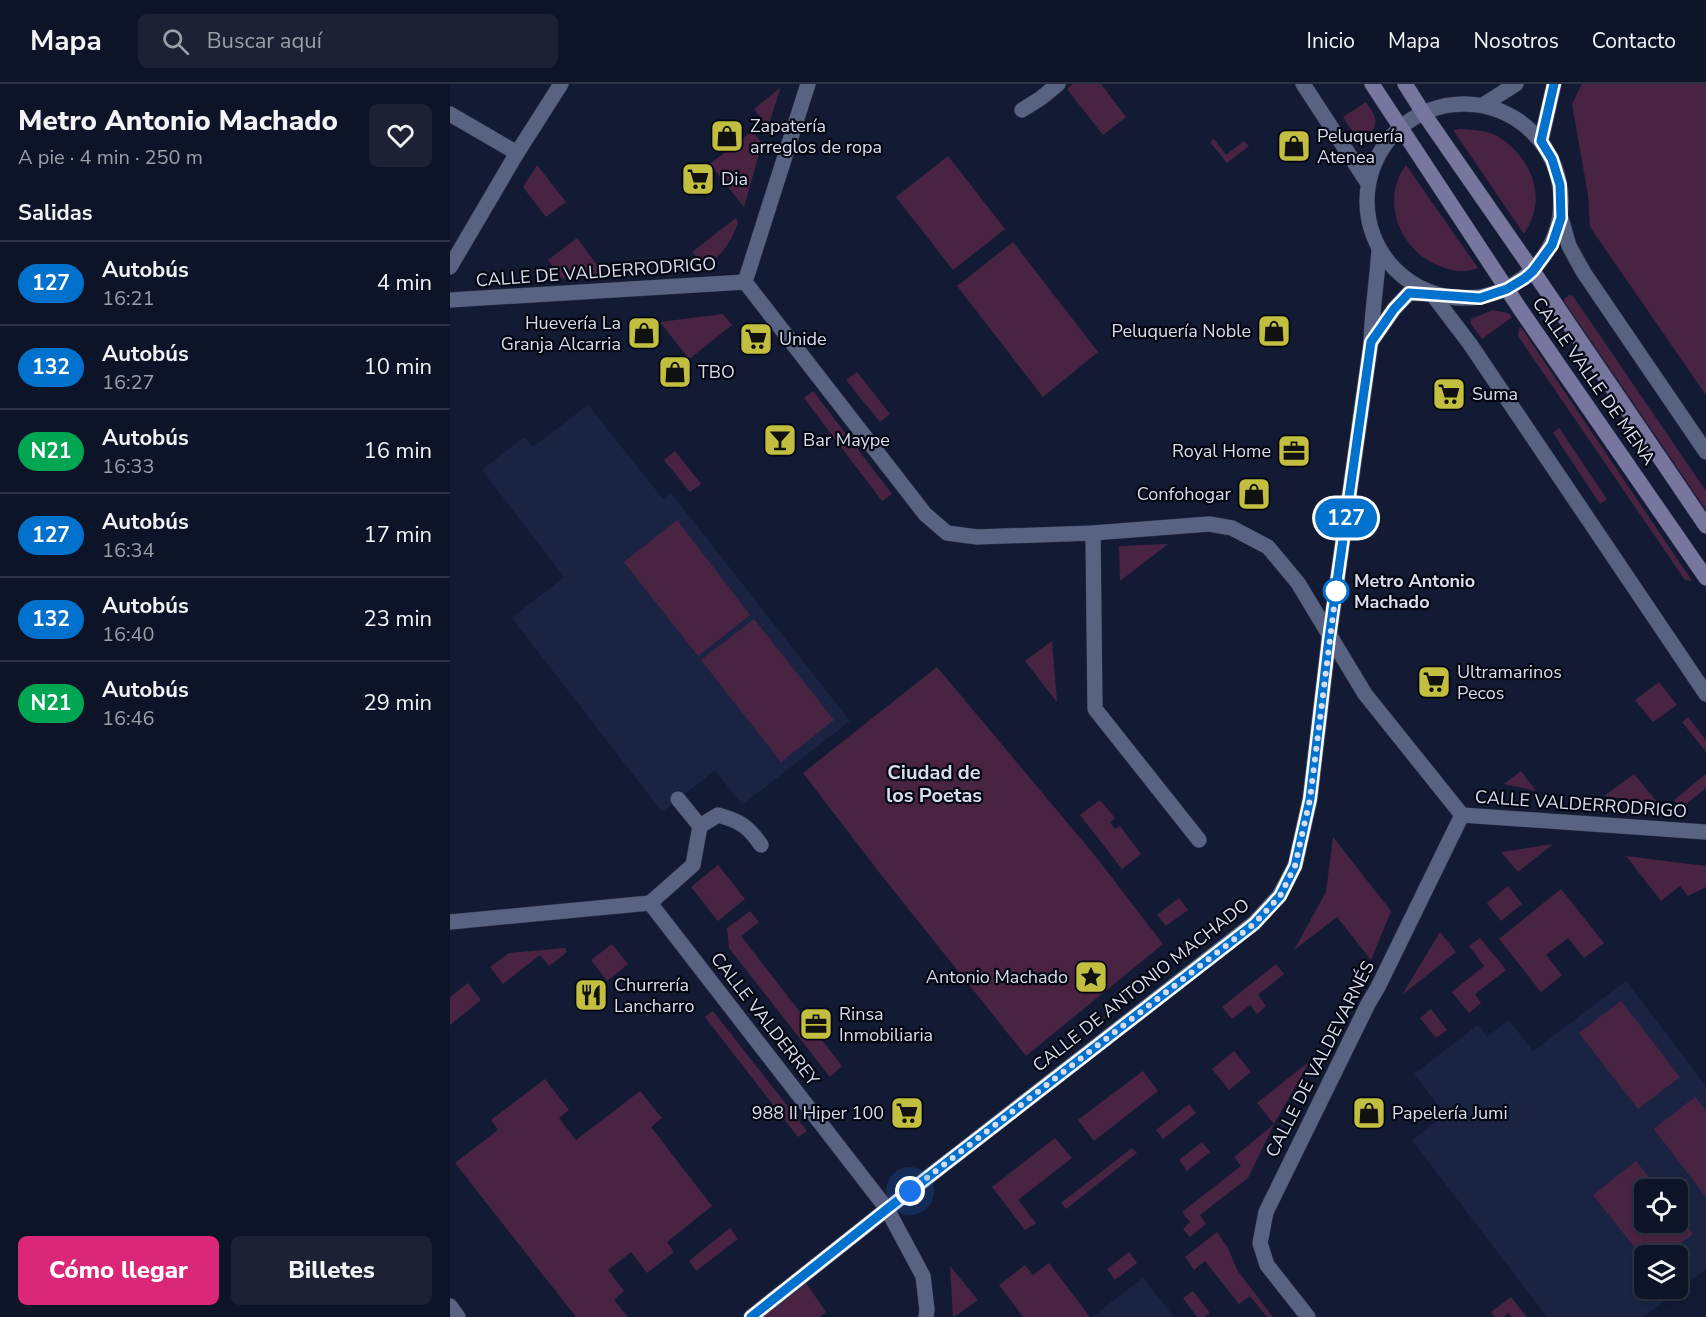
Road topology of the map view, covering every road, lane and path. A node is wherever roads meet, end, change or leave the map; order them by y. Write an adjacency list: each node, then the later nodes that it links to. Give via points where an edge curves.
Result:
1 (561, 84): 15 (street)
2 (808, 84): 21 (street)
3 (1058, 84): 10 (street)
4 (1303, 84): 16 (street)
5 (1372, 84): 13 (main road, CALLE VALLE DE MENA)
6 (1405, 84): 12 (main road, CALLE VALLE DE MENA)
7 (1516, 84): 9 (street)
8 (1554, 84): 14 (street)
9 (1483, 105): 12 (street, via 1442,106); 14 (street, via 1510,116)
10 (1022, 110)
11 (450, 114): 15 (street)
12 (1424, 114): 13 (street); 20 (main road, CALLE VALLE DE MENA)
13 (1400, 126): 16 (street, via 1379,151); 22 (main road, CALLE VALLE DE MENA)
14 (1541, 141): 17 (street, via 1560,185)
15 (517, 153): 19 (street)
16 (1367, 182): 18 (street, via 1370,231)
17 (1561, 218): 20 (street, via 1552,245); 26 (street, via 1569,246 1584,273)
18 (1379, 250): 23 (street, via 1410,283); 25 (street, CALLE DE ANTONIO MACHADO)
19 (450, 267)
20 (1533, 271): 22 (street); 27 (main road, CALLE VALLE DE MENA)
21 (745, 282): 24 (street, CALLE DE VALDERRODRIGO); 28 (street, CALLE VALDERRODRIGO, via 925,514 947,533 977,537)
22 (1507, 289): 23 (street, via 1480,298); 29 (main road, CALLE VALLE DE MENA)
23 (1432, 294): 25 (street, CALLE DE ANTONIO MACHADO, via 1409,293); 31 (street, via 1470,344)
24 (450, 300)
25 (1371, 342): 30 (street, CALLE DE ANTONIO MACHADO)
26 (1706, 452)
27 (1706, 526)
28 (1093, 533): 30 (street, CALLE VALDERRODRIGO, via 1209,525 1232,528 1268,547 1298,584); 36 (street, via 1095,709)
29 (1706, 578)
30 (1329, 638): 33 (street, CALLE VALDERRODRIGO, via 1365,694); 40 (street, CALLE DE ANTONIO MACHADO, via 1310,799 1295,866 1280,896 1254,924)
31 (1706, 694)
32 (678, 800): 34 (street)
33 (1462, 815): 35 (street, CALLE VALDERRODRIGO); 45 (street, CALLE DE VALDEVARNÉS, via 1266,1212 1260,1243 1267,1265)
34 (700, 826): 37 (street, via 718,815 736,820 751,830); 38 (street, via 693,865)
35 (1706, 832)
36 (1199, 840)
37 (761, 845)
38 (650, 903): 39 (street); 40 (street, CALLE VALDERREY)
39 (450, 922)
40 (887, 1209): 43 (street, CALLE DE ANTONIO MACHADO); 44 (street, CALLE VALDERREY, via 923,1276)
41 (450, 1306): 42 (street)
42 (458, 1317)
43 (751, 1317)
44 (926, 1317)
45 (1308, 1317)

